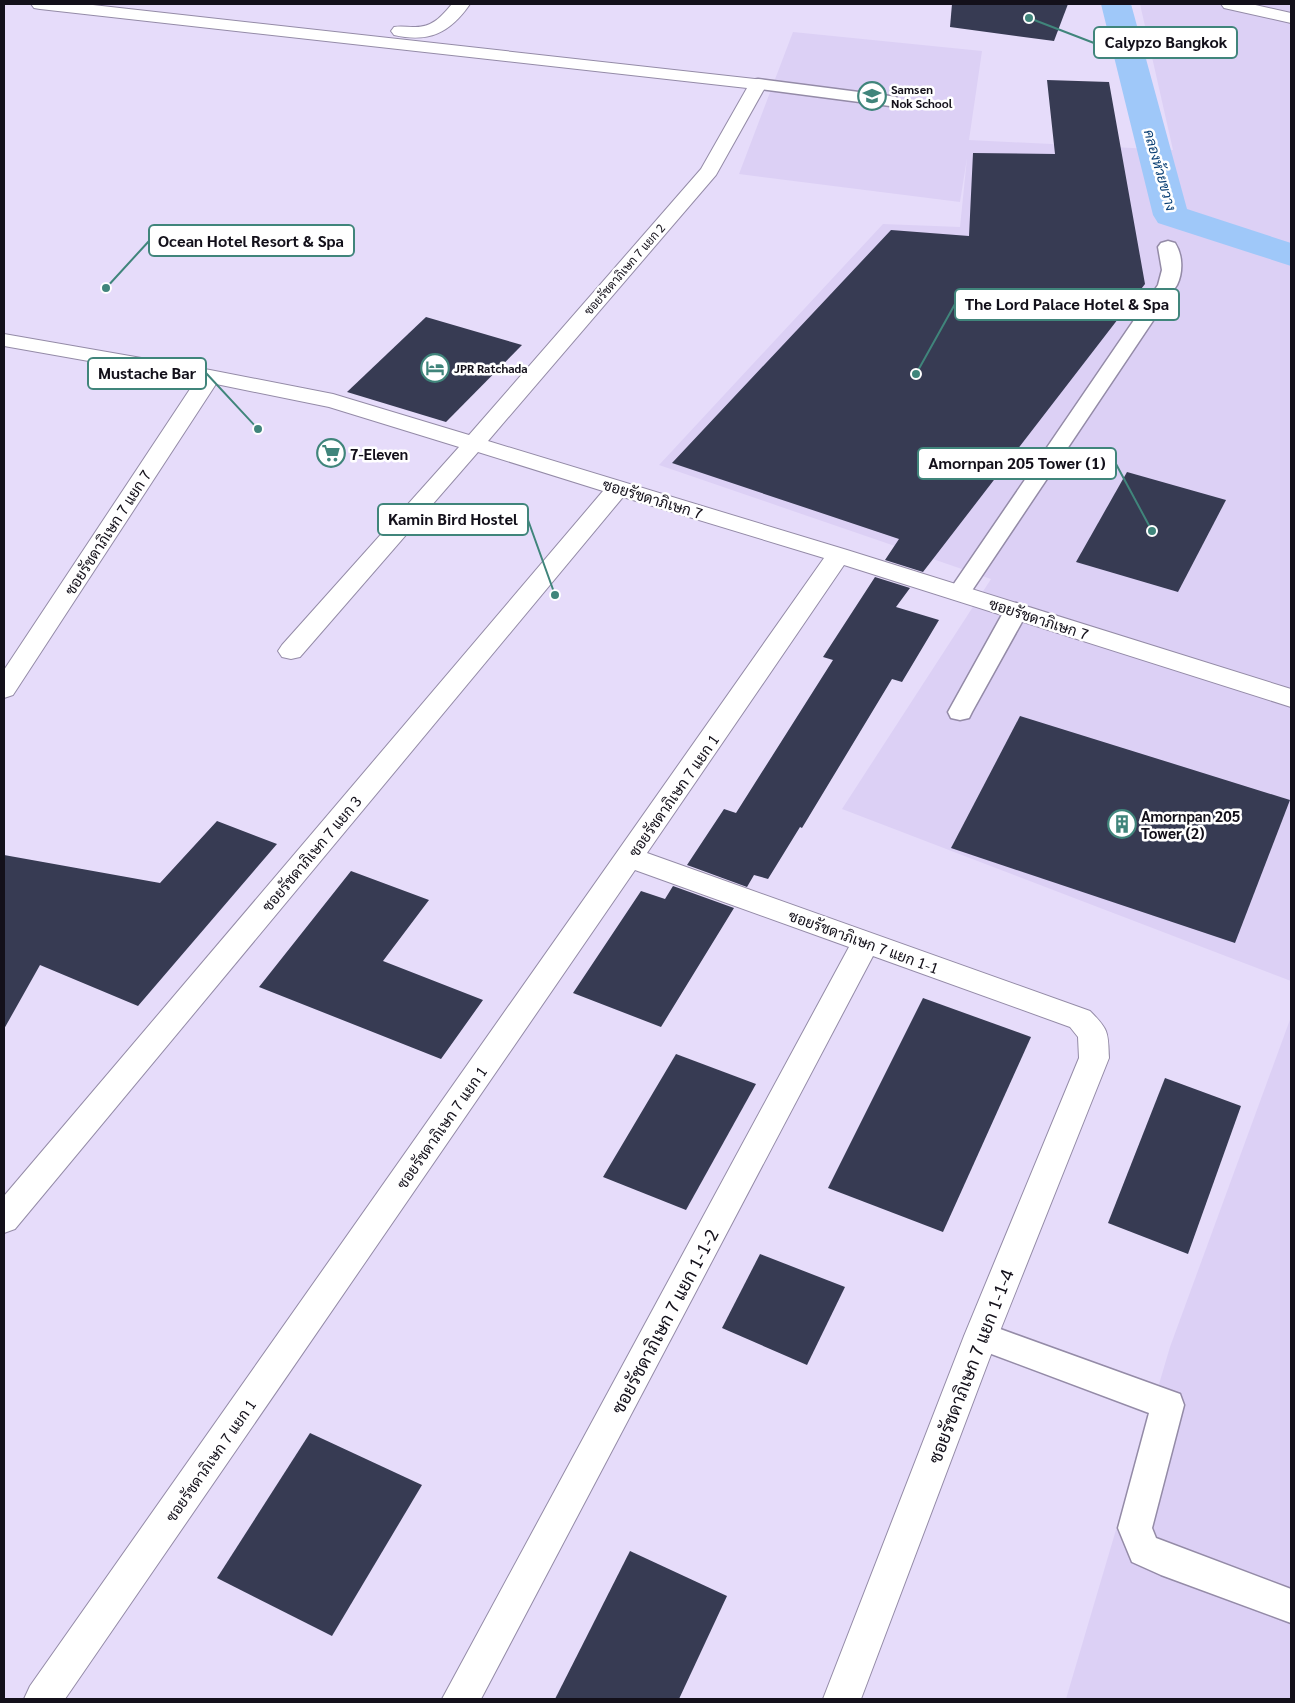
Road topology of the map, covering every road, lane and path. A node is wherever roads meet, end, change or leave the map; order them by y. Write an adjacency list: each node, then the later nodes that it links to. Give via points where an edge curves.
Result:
1 (40, 4): 6 (street)
2 (145, 4): 3 (street, via 416,32 433,32)
3 (461, 4)
4 (1230, 4): 5 (street)
5 (1291, 18)
6 (758, 84): 7 (lane); 11 (street, ซอยรัชดาภิเษก 7 แยก 2, via 708,171)
7 (890, 101)
8 (1168, 247): 14 (lane, via 1172,281)
9 (4, 340): 10 (street, ซอยรัชดาภิเษก 7)
10 (210, 376): 11 (street, ซอยรัชดาภิเษก 7, via 333,401); 17 (street, ซอยรัชดาภิเษก 7 แยก 7)
11 (474, 443): 12 (street, ซอยรัชดาภิเษก 7); 16 (street, ซอยรัชดาภิเษก 7 แยก 2)
12 (619, 487): 13 (street, ซอยรัชดาภิเษก 7); 23 (street, ซอยรัชดาภิเษก 7 แยก 3)
13 (840, 555): 14 (street, ซอยรัชดาภิเษก 7); 20 (street, ซอยรัชดาภิเษก 7 แยก 1)
14 (959, 593): 15 (street, ซอยรัชดาภิเษก 7)
15 (1016, 611): 18 (street, ซอยรัชดาภิเษก 7); 19 (lane)
16 (291, 651)
17 (4, 689)
18 (1291, 698)
19 (960, 712)
20 (629, 857): 21 (street, ซอยรัชดาภิเษก 7 แยก 1-1); 26 (street, ซอยรัชดาภิเษก 7 แยก 1)
21 (866, 942): 22 (street, ซอยรัชดาภิเษก 7 แยก 1-1, via 1080,1019); 27 (street, ซอยรัชดาภิเษก 7 แยก 1-1-2)
22 (1093, 1033): 24 (street, ซอยรัชดาภิเษก 7 แยก 1-1-4, via 1094,1058)
23 (4, 1219)
24 (981, 1336): 25 (lane, via 1168,1405 1135,1528 1144,1550); 28 (street, ซอยรัชดาภิเษก 7 แยก 1-1-4)
25 (1291, 1606)
26 (43, 1699)
27 (461, 1699)
28 (842, 1699)

